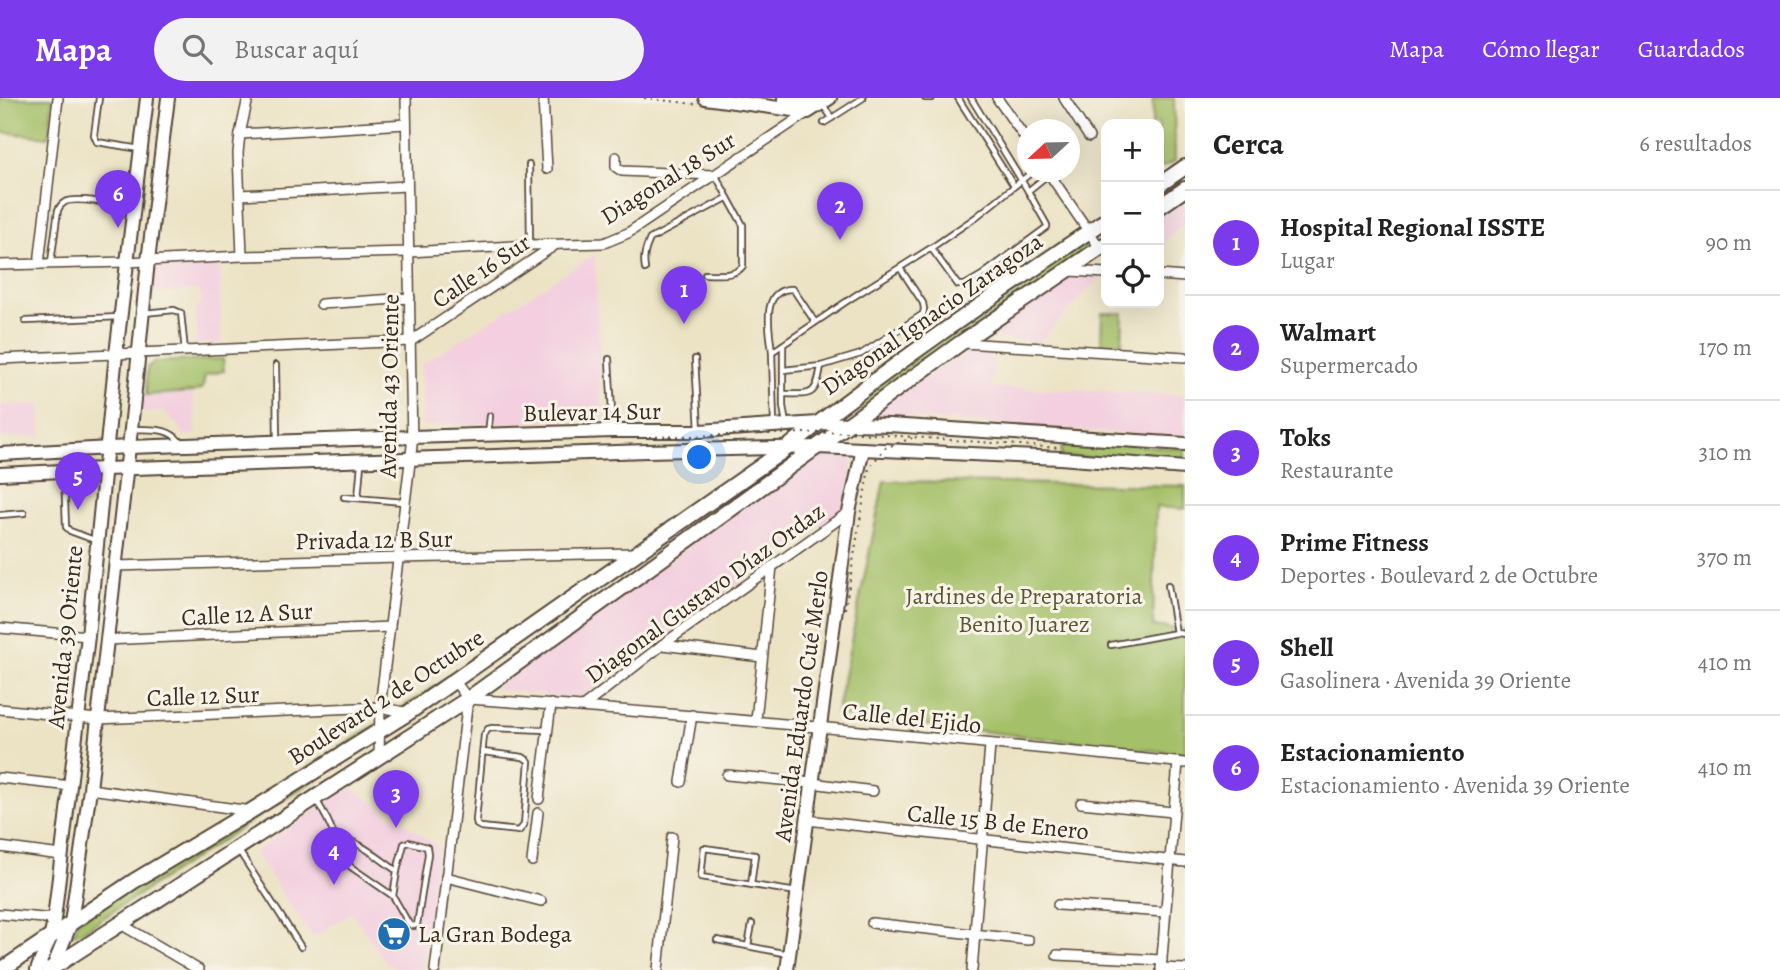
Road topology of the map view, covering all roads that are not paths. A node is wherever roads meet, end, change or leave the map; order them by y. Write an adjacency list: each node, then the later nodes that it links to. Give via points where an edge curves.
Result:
1 (58, 98): 59 (street)
2 (99, 98): 25 (lane, via 97,142)
3 (147, 98): 25 (main road, Avenida 39 Oriente)
4 (168, 98): 56 (main road, Avenida 39 Oriente)
5 (248, 98): 23 (street)
6 (406, 98): 21 (street, Avenida 43 Oriente)
7 (543, 98): 29 (street)
8 (705, 98): 18 (main road)
9 (784, 98): 17 (main road)
10 (863, 98): 19 (lane)
11 (925, 98): 12 (lane)
12 (932, 98)
13 (958, 98): 38 (lane)
14 (971, 98): 30 (lane)
15 (997, 98): 22 (street)
16 (1064, 98): 24 (street)
17 (826, 101): 18 (main road, Diagonal 18 Sur); 19 (lane)
18 (808, 112): 31 (street, Diagonal 18 Sur)
19 (832, 118): 20 (lane)
20 (824, 123)
21 (406, 124): 23 (street); 37 (street, Avenida 43 Oriente)
22 (1017, 127)
23 (240, 134): 41 (street)
24 (1089, 137)
25 (141, 149): 46 (main road, Avenida 39 Oriente)
26 (616, 157): 31 (street, via 615,166 622,171)
27 (529, 165): 50 (lane)
28 (1185, 167): 36 (main road)
29 (547, 169)
30 (1017, 173)
31 (716, 175): 42 (lane); 49 (street, Diagonal 18 Sur, via 617,239)
32 (1018, 182): 38 (lane)
33 (1023, 182): 40 (lane)
34 (1038, 182): 40 (lane)
35 (1055, 182): 48 (street)
36 (1163, 182)
37 (407, 186): 41 (street); 54 (street, Avenida 43 Oriente)
38 (1013, 186): 53 (lane)
39 (1185, 189): 44 (main road)
40 (1028, 191): 53 (lane, via 1048,226 982,275 958,285)
41 (240, 195): 55 (street)
42 (727, 198): 62 (lane, via 650,239); 65 (lane, via 743,225 743,265 733,274)
43 (1185, 202): 45 (street)
44 (1164, 203)
45 (1164, 204)
46 (134, 207): 57 (main road, Avenida 39 Oriente); 58 (lane, via 66,201 58,211)
47 (1101, 223): 48 (main road, Diagonal Ignacio Zaragoza)
48 (1088, 232): 51 (street); 90 (main road, Diagonal Ignacio Zaragoza)
49 (556, 244): 50 (street, Calle 16 Sur); 74 (street, Calle 16 Sur)
50 (530, 245): 54 (street, Calle 16 Sur)
51 (1102, 245)
52 (1101, 247): 63 (main road, Diagonal Ignacio Zaragoza)
53 (931, 248): 61 (lane)
54 (409, 252): 55 (street, Calle 16 Sur); 68 (street, Avenida 43 Oriente)
55 (242, 256): 56 (street, Calle 16 Sur)
56 (148, 261): 57 (street, Calle 16 Sur); 70 (main road, Avenida 39 Oriente)
57 (127, 262): 58 (street, Calle 16 Sur); 71 (main road, Avenida 39 Oriente)
58 (50, 263): 59 (street, Calle 16 Sur)
59 (40, 264): 60 (street, Calle 16 Sur)
60 (0, 265)
61 (900, 268): 73 (lane); 86 (lane, via 923,303 923,314 861,354)
62 (645, 269)
63 (1067, 270): 64 (street); 75 (main road, Diagonal Ignacio Zaragoza)
64 (1101, 273)
65 (705, 274)
66 (1164, 275): 67 (street)
67 (1185, 277)
68 (410, 298): 69 (street); 74 (street, Avenida 43 Oriente)
69 (321, 304)
70 (142, 313): 77 (lane, via 181,313); 80 (main road, Avenida 39 Oriente)
71 (121, 317): 72 (lane); 79 (main road, Avenida 39 Oriente)
72 (25, 321)
73 (815, 322): 76 (lane); 78 (lane, via 793,289 775,296 768,312)
74 (411, 341): 77 (street); 97 (street, Avenida 43 Oriente)
75 (962, 342): 81 (street); 91 (main road, Diagonal Ignacio Zaragoza)
76 (783, 344): 78 (lane); 87 (lane)
77 (185, 351): 80 (street)
78 (772, 352): 92 (lane)
79 (116, 354): 80 (street); 82 (street); 104 (main road, Avenida 39 Oriente)
80 (138, 354): 93 (main road, Avenida 39 Oriente)
81 (1185, 357)
82 (0, 359)
83 (609, 359): 94 (lane)
84 (695, 359): 95 (lane)
85 (276, 365): 98 (lane)
86 (821, 366): 87 (lane); 88 (lane, via 812,392)
87 (783, 370): 88 (lane)
88 (783, 394): 92 (lane)
89 (490, 416): 96 (lane)
90 (818, 423): 91 (main road, Bulevar 14 Sur); 92 (main road, Bulevar 14 Sur); 103 (main road, Diagonal Ignacio Zaragoza)
91 (850, 423): 99 (main road, Bulevar 14 Sur); 102 (main road, Diagonal Ignacio Zaragoza)
92 (780, 425): 95 (main road, Bulevar 14 Sur)
93 (131, 429): 100 (lane, via 165,430); 101 (main road, Avenida 39 Oriente)
94 (613, 431): 95 (main road, Bulevar 14 Sur); 96 (main road, Bulevar 14 Sur)
95 (699, 431)
96 (488, 435): 97 (main road, Bulevar 14 Sur)
97 (412, 437): 98 (main road, Bulevar 14 Sur); 107 (street, Avenida 43 Oriente)
98 (277, 442): 100 (main road, Bulevar 14 Sur)
99 (1185, 444)
100 (183, 446): 101 (main road, Bulevar 14 Sur)
101 (129, 447): 104 (main road, Bulevar 14 Sur); 109 (main road, Avenida 39 Oriente)
102 (818, 447): 103 (main road, Bulevar 14 Sur); 105 (main road, Bulevar 14 Sur); 136 (main road, Boulevard 2 de Octubre)
103 (786, 448): 107 (main road, Bulevar 14 Sur); 121 (main road, Boulevard 2 de Octubre)
104 (106, 449): 106 (main road, Bulevar 14 Sur); 111 (main road, Avenida 39 Oriente)
105 (863, 449): 110 (main road, Bulevar 14 Sur); 117 (main road, Avenida Eduardo Cué Merlo)
106 (0, 454)
107 (411, 460): 108 (main road, Bulevar 14 Sur); 116 (street, Avenida 43 Oriente)
108 (361, 461): 109 (main road, Bulevar 14 Sur); 115 (lane)
109 (126, 468): 111 (main road, Bulevar 14 Sur); 123 (main road, Avenida 39 Oriente)
110 (1185, 468)
111 (104, 469): 112 (main road, Bulevar 14 Sur); 120 (main road, Avenida 39 Oriente)
112 (64, 471): 113 (main road, Bulevar 14 Sur); 120 (lane, via 66,527)
113 (0, 474)
114 (344, 497): 115 (lane)
115 (358, 498): 116 (lane)
116 (405, 502): 122 (street, Avenida 43 Oriente)
117 (849, 512): 124 (street, Diagonal Gustavo Díaz Ordaz); 146 (main road, Avenida Eduardo Cué Merlo)
118 (24, 513): 119 (lane)
119 (0, 515)
120 (97, 541): 130 (main road, Avenida 39 Oriente)
121 (634, 553): 122 (street, Privada 12 B Sur); 135 (main road, Boulevard 2 de Octubre)
122 (398, 558): 123 (street, Privada 12 B Sur); 127 (street, Avenida 43 Oriente)
123 (115, 566): 131 (main road, Avenida 39 Oriente)
124 (772, 566): 132 (street, Diagonal Gustavo Díaz Ordaz); 134 (street)
125 (1168, 585): 128 (lane)
126 (1, 626): 130 (street)
127 (390, 627): 131 (street, Calle 12 A Sur); 139 (street, Avenida 43 Oriente)
128 (1176, 634): 129 (lane); 133 (lane)
129 (1185, 634)
130 (88, 636): 143 (main road, Avenida 39 Oriente)
131 (106, 640): 144 (main road, Avenida 39 Oriente)
132 (662, 645): 134 (street); 138 (street, Diagonal Gustavo Díaz Ordaz)
133 (1111, 645)
134 (762, 657): 145 (street)
135 (454, 680): 136 (street); 141 (main road, Boulevard 2 de Octubre)
136 (468, 699): 137 (street, Calle del Ejido); 151 (main road, Boulevard 2 de Octubre); 177 (street)
137 (551, 704): 138 (street, Calle del Ejido); 147 (street)
138 (584, 706): 142 (street, Calle del Ejido)
139 (380, 707): 141 (street, Calle 12 Sur); 144 (street, Calle 12 Sur); 148 (street, Avenida 43 Oriente)
140 (0, 709): 143 (street, Calle 12 Sur)
141 (408, 713): 148 (main road, Boulevard 2 de Octubre)
142 (692, 715): 145 (street, Calle del Ejido); 155 (street)
143 (78, 718): 144 (street, Calle 12 Sur); 157 (main road, Avenida 39 Oriente)
144 (97, 719): 158 (main road, Avenida 39 Oriente)
145 (756, 720): 146 (street, Calle del Ejido)
146 (820, 728): 149 (street, Calle del Ejido); 156 (main road, Avenida Eduardo Cué Merlo)
147 (548, 730): 150 (lane, via 488,729); 161 (street)
148 (379, 731): 151 (street, Avenida 43 Oriente); 163 (main road, Boulevard 2 de Octubre)
149 (990, 744): 152 (street, Calle del Ejido); 169 (street)
150 (483, 752): 150 (lane, via 477,825 519,831 524,825 529,761)
151 (379, 757): 160 (main road, Boulevard 2 de Octubre)
152 (1182, 763): 164 (street)
153 (727, 775): 156 (street)
154 (0, 778): 157 (street)
155 (681, 782)
156 (812, 783): 159 (street); 166 (main road, Avenida Eduardo Cué Merlo)
157 (71, 786): 172 (main road, Avenida 39 Oriente)
158 (90, 789): 163 (street); 186 (main road, Avenida 39 Oriente)
159 (873, 791)
160 (315, 799): 168 (lane); 171 (main road, Boulevard 2 de Octubre)
161 (539, 799)
162 (1081, 803): 164 (street)
163 (251, 811): 186 (main road, Boulevard 2 de Octubre)
164 (1173, 812): 174 (street)
165 (538, 813): 173 (street)
166 (807, 820): 169 (street, Calle 15 B de Enero); 179 (main road, Avenida Eduardo Cué Merlo)
167 (672, 837): 204 (street)
168 (337, 839): 176 (lane, via 354,842); 180 (lane, via 351,867)
169 (983, 840): 174 (street, Calle 15 B de Enero); 190 (street)
170 (0, 847): 172 (street)
171 (237, 849): 187 (main road, Boulevard 2 de Octubre); 195 (lane)
172 (61, 855): 185 (main road, Avenida 39 Oriente)
173 (532, 861)
174 (1169, 861): 175 (street, Calle 15 B de Enero); 183 (street)
175 (1185, 862)
176 (397, 871): 180 (lane); 180 (lane, via 404,844 427,847 417,925 409,925)
177 (446, 877): 181 (street); 203 (street)
178 (751, 884): 178 (lane, via 701,877 704,848 755,855); 179 (lane)
179 (797, 892): 196 (main road, Avenida Eduardo Cué Merlo)
180 (393, 896)
181 (541, 901)
182 (1058, 905): 183 (street)
183 (1164, 912): 198 (street)
184 (0, 914): 185 (street)
185 (54, 919): 191 (main road, Avenida 39 Oriente)
186 (71, 923): 191 (main road, Boulevard 2 de Octubre); 199 (main road, Avenida 39 Oriente)
187 (119, 923): 199 (main road, Boulevard 2 de Octubre); 202 (street)
188 (872, 923): 190 (street)
189 (752, 924): 194 (lane)
190 (975, 934): 193 (street); 206 (street)
191 (51, 936): 199 (main road, Avenida 39 Oriente); 201 (main road, Boulevard 2 de Octubre)
192 (717, 940): 194 (lane)
193 (1028, 940)
194 (748, 946): 196 (lane)
195 (302, 947)
196 (789, 954): 205 (main road, Avenida Eduardo Cué Merlo)
197 (1057, 955): 198 (street)
198 (1161, 966): 200 (street)
199 (48, 969)
200 (1185, 969)
201 (1, 970)
202 (199, 970)
203 (435, 970)
204 (658, 970)
205 (787, 970)
206 (972, 970)

